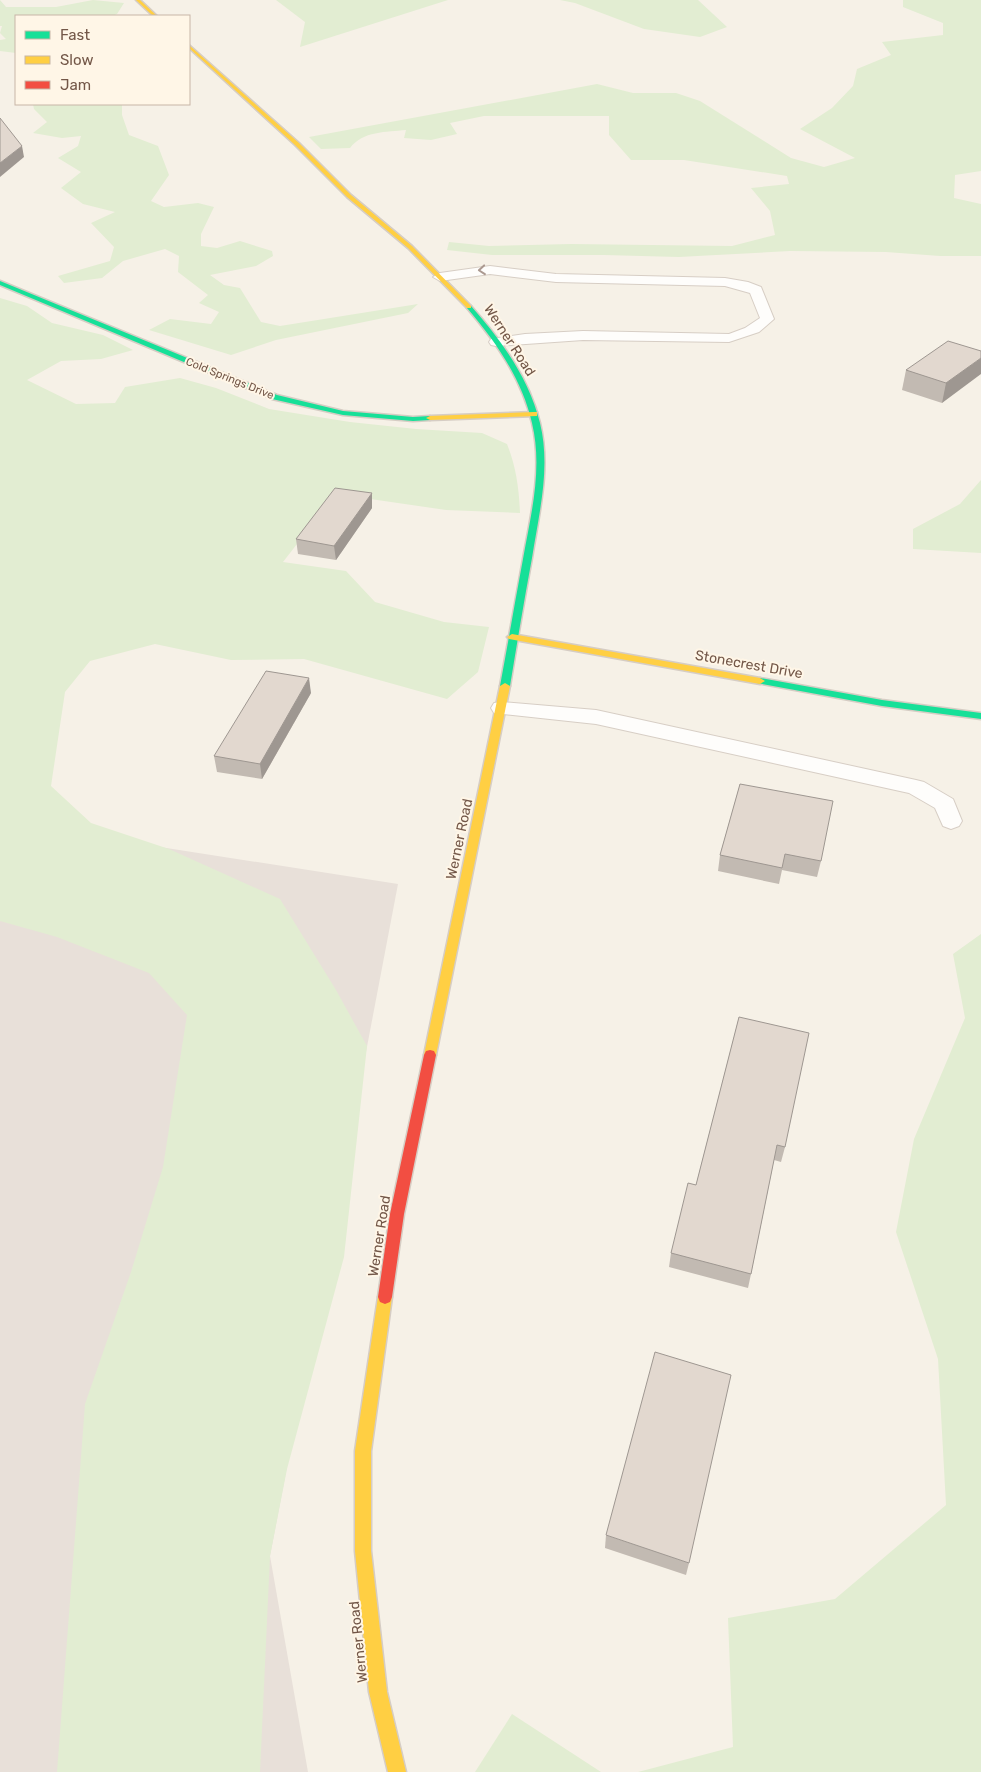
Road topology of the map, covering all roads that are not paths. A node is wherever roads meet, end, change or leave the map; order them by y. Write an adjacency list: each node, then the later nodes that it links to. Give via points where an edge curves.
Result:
1 (138, 0): 2 (street)
2 (154, 15)
3 (190, 47): 4 (street, Werner Road)
4 (440, 277): 6 (street, Werner Road, via 464,300); 6 (lane, one-way to 4, via 571,335 729,338 753,331 767,319 756,290 725,282 556,278 490,270)
5 (0, 283): 7 (street, Cold Springs Drive, via 275,397 344,413 412,419)
6 (496, 342): 7 (street, Werner Road, via 521,382)
7 (534, 414): 8 (street, Werner Road, via 541,481)
8 (512, 637): 9 (street, Werner Road); 10 (street, Stonecrest Drive, via 882,703)
9 (501, 708): 11 (lane, via 596,717 916,787 945,804); 12 (street, Werner Road, via 397,1214 363,1451 364,1561 378,1692)
10 (981, 716)
11 (951, 821)
12 (398, 1772)

